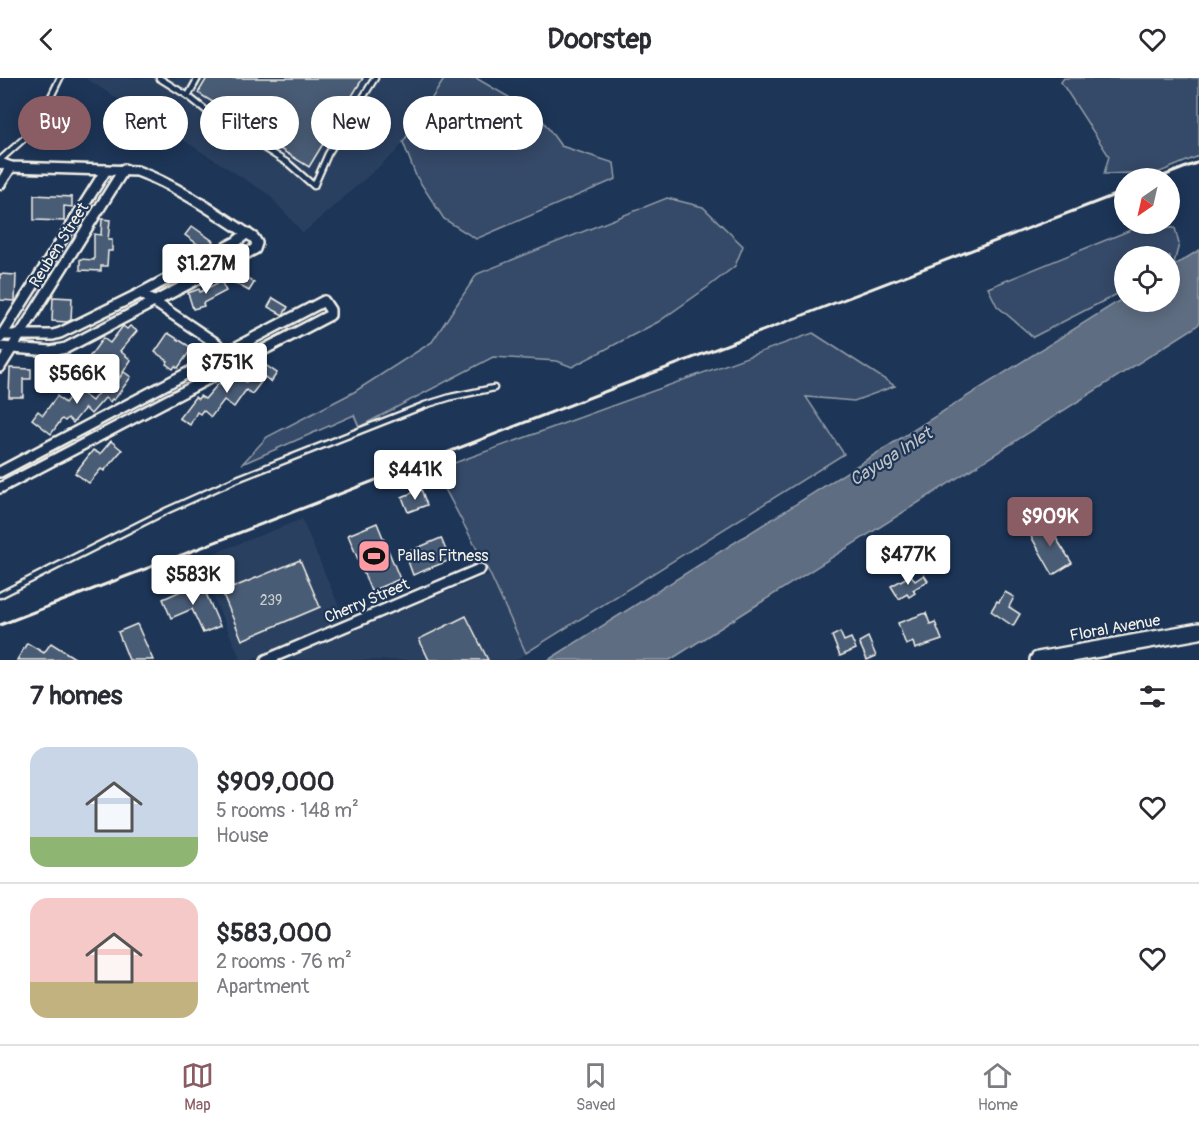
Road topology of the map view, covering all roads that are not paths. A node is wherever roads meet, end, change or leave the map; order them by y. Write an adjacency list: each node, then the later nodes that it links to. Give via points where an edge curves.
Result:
1 (60, 78): 6 (lane, via 28,135)
2 (159, 78): 5 (lane)
3 (198, 78): 5 (lane)
4 (375, 78): 5 (lane, via 328,154 314,186 289,164)
5 (188, 96)
6 (0, 161): 7 (street)
7 (11, 167): 9 (street); 10 (street)
8 (124, 169): 9 (street); 11 (street, via 148,175); 14 (street, Reuben Street)
9 (106, 170): 15 (street, Reuben Street)
10 (0, 184)
11 (247, 233): 12 (street); 13 (street, via 257,243 255,249)
12 (141, 293): 13 (street); 14 (street, via 60,333)
13 (155, 302): 17 (street, via 66,348 51,351); 18 (street)
14 (21, 334): 15 (street); 17 (street, Reuben Street)
15 (1, 336)
16 (0, 347): 17 (street)
17 (13, 347): 20 (street, Reuben Street)
18 (225, 353): 19 (street); 19 (street, via 324,301 328,304 330,315); 22 (street)
19 (237, 365): 23 (street)
20 (0, 367)
21 (494, 388): 25 (lane, via 425,405 237,479 136,525)
22 (0, 472)
23 (0, 488)
24 (480, 569): 27 (street, Cherry Street)
25 (0, 595)
26 (1199, 631): 28 (main road, Floral Avenue)
27 (266, 660)
28 (1038, 660)

